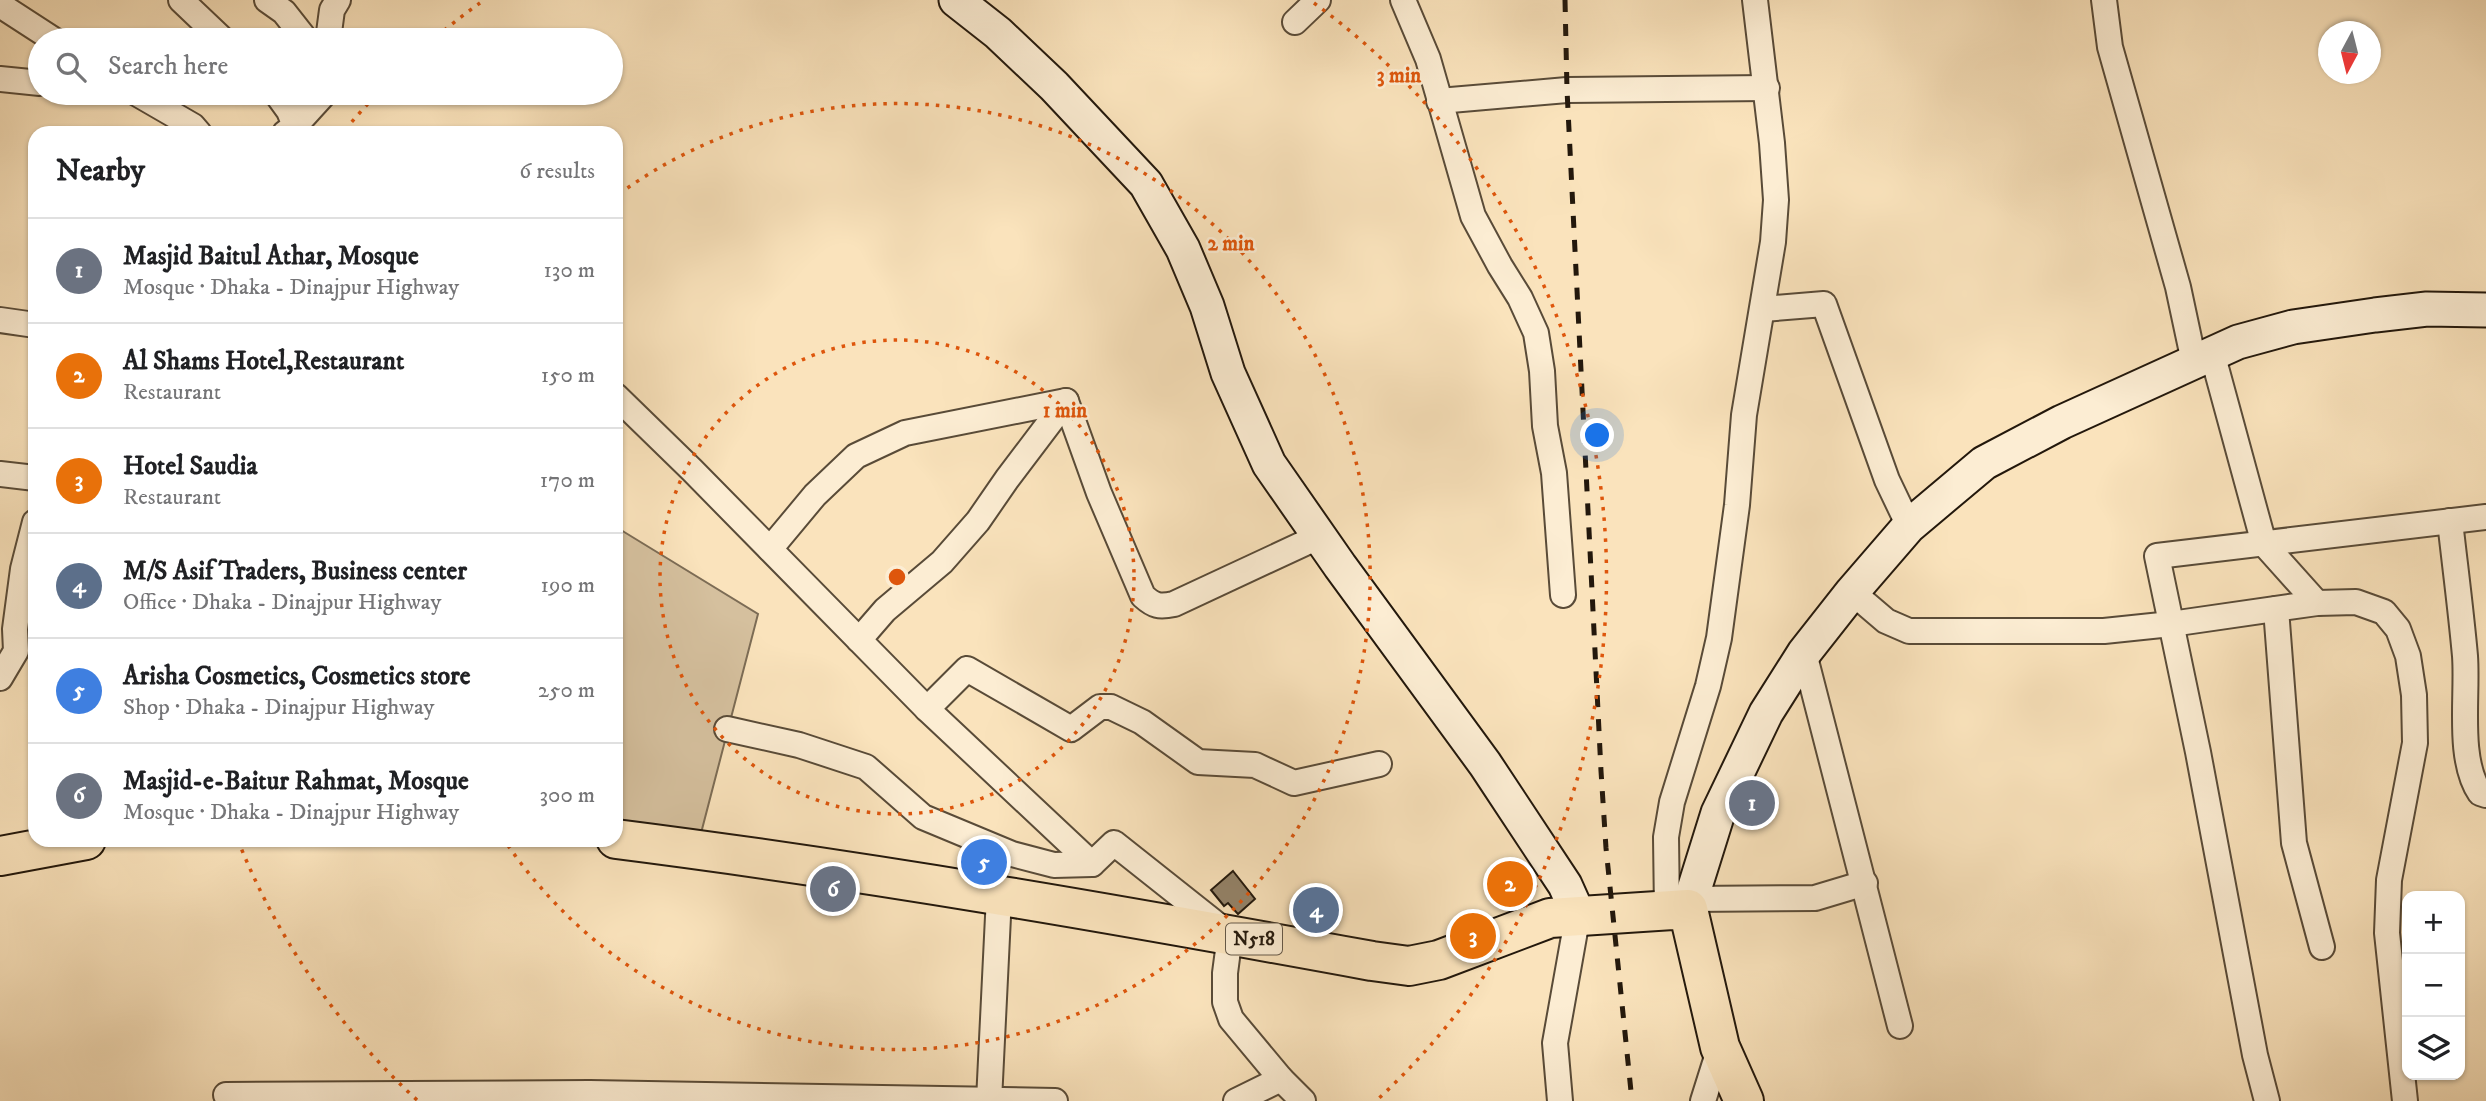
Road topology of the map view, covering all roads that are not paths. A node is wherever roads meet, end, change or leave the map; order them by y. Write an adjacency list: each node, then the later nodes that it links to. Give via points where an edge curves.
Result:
1 (181, 0): 12 (street)
2 (267, 0): 13 (street)
3 (338, 0): 14 (street)
4 (956, 0): 37 (street, via 1054,86 1146,184 1183,249 1228,373 1269,464)
5 (1318, 0): 10 (street)
6 (1403, 0): 18 (street)
7 (1755, 0): 17 (street)
8 (2104, 0): 29 (street, via 2110,47 2178,287)
9 (0, 5): 11 (street)
10 (1295, 22)
11 (35, 28)
12 (210, 28)
13 (297, 28)
14 (330, 28)
15 (0, 79): 16 (street)
16 (28, 82)
17 (1767, 88): 18 (street, via 1567,90); 25 (street, via 1776,200)
18 (1440, 101): 42 (street, via 1474,216 1536,333 1554,473)
19 (157, 105): 22 (street)
20 (285, 105): 23 (street)
21 (316, 105): 24 (street)
22 (193, 126)
23 (290, 126)
24 (294, 126)
25 (1763, 309): 36 (street, via 1824,304 1887,480); 60 (street, via 1744,415 1736,518 1719,638 1665,837)
26 (2486, 310): 29 (street, via 2427,309 2293,327 2238,342)
27 (0, 320): 28 (street)
28 (28, 324)
29 (2203, 358): 36 (street, via 1984,463); 38 (street)
30 (1066, 401): 37 (street, via 1099,494 1143,596 1153,606 1174,604); 40 (street, via 905,433 856,456 815,495); 47 (street, via 978,521 942,562 885,610)
31 (623, 404): 40 (street)
32 (0, 474): 33 (street)
33 (28, 477)
34 (2486, 517): 35 (street)
35 (2450, 522): 38 (street); 53 (street, via 2467,683 2466,742 2472,782)
36 (1909, 526): 41 (street)
37 (1320, 536): 61 (street, via 1485,764 1565,885)
38 (2264, 544): 43 (street); 45 (street, via 2157,556)
39 (28, 549): 46 (street, via 23,569)
40 (770, 549): 47 (street)
41 (1852, 592): 45 (street, via 1886,621 1909,631 2104,631); 48 (street)
42 (1563, 595)
43 (2317, 603): 44 (street); 78 (street, via 2356,602 2384,612 2398,629 2408,656 2415,743 2389,880 2388,933)
44 (2276, 609): 45 (street); 63 (street, via 2294,843)
45 (2171, 624): 77 (street)
46 (25, 631): 49 (street)
47 (859, 640): 50 (street)
48 (1804, 653): 58 (street); 60 (street, via 1766,713 1718,813)
49 (0, 678)
50 (927, 709): 52 (street, via 967,669 1071,729 1100,707 1111,707 1142,722 1198,762 1255,765 1294,783); 57 (street)
51 (727, 729): 57 (street, via 799,745 866,767 923,817 965,837 1054,864)
52 (1379, 764)
53 (2486, 794)
54 (623, 840): 59 (highway, N518)
55 (48, 847): 56 (highway)
56 (0, 856)
57 (1092, 864): 62 (street, via 1114,843)
58 (1865, 883): 60 (street, via 1815,898); 64 (street)
59 (999, 896): 62 (highway, N518); 70 (street)
60 (1682, 906): 61 (highway, N518); 65 (highway)
61 (1578, 914): 62 (highway, N518, via 1550,918 1439,960 1409,966); 74 (street, via 1555,1043)
62 (1230, 935): 66 (street, via 1225,1002 1231,1019)
63 (2322, 947)
64 (1900, 1026)
65 (1720, 1047): 75 (street); 76 (highway)
66 (1280, 1079): 72 (street); 73 (street)
67 (226, 1095): 68 (street)
68 (590, 1097): 69 (street)
69 (896, 1100): 70 (street)
70 (989, 1100): 71 (street)
71 (1055, 1101)
72 (1236, 1101)
73 (1303, 1101)
74 (1560, 1101)
75 (1703, 1101)
76 (1744, 1101)
77 (2267, 1101)
78 (2405, 1101)

